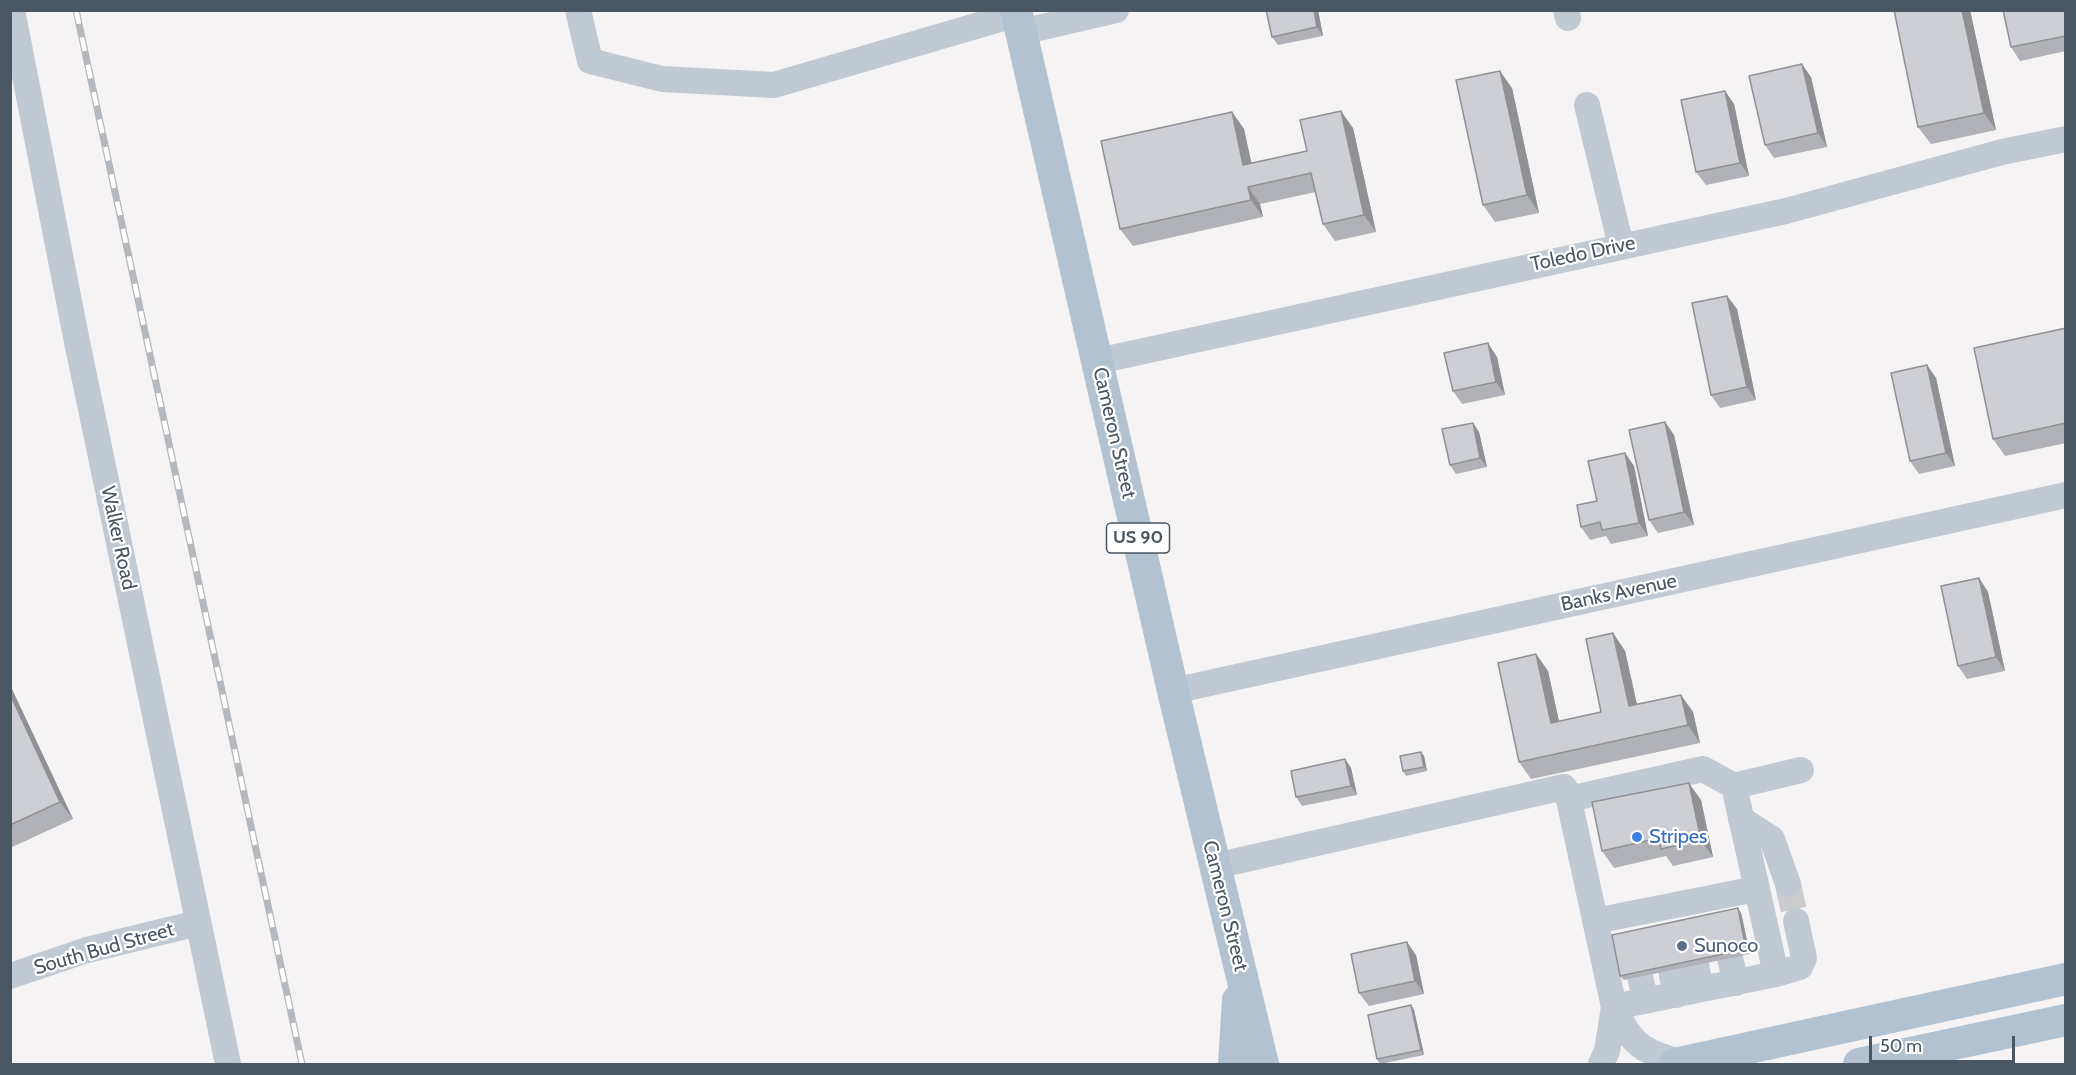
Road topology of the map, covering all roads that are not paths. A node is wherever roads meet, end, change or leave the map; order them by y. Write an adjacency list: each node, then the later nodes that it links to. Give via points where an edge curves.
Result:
1 (12, 10): 20 (street, Walker Road)
2 (578, 10): 4 (street, via 590,61 662,78 774,85)
3 (1116, 10): 4 (street)
4 (1018, 19): 8 (main road, Cameron Street / US 90)
5 (1587, 105): 7 (street)
6 (2066, 139): 7 (street, Toledo Drive, via 2002,152 1786,211)
7 (1621, 246): 8 (street, Toledo Drive)
8 (1098, 361): 10 (main road, Cameron Street / US 90)
9 (2066, 495): 10 (street, Banks Avenue)
10 (1173, 691): 15 (main road, Cameron Street / US 90)
11 (1801, 770): 12 (street)
12 (1734, 786): 13 (street, via 1703,769); 14 (street)
13 (1569, 799): 15 (street, via 1564,787); 18 (street)
14 (1741, 819): 16 (street, via 1772,839); 17 (street)
15 (1215, 867): 22 (main road, Cameron Street / US 90)
16 (1788, 884)
17 (1756, 889): 18 (street, via 1719,906 1630,925); 23 (street)
18 (1595, 921): 27 (street)
19 (1796, 921): 23 (street, via 1804,958 1800,967)
20 (198, 923): 24 (street, South Bud Street, via 87,950); 35 (street, Walker Road)
21 (1730, 958): 26 (street)
22 (1238, 963): 28 (main road, Cameron Street / US 90); 36 (main road)
23 (1776, 974): 26 (street)
24 (10, 976)
25 (2066, 979): 32 (main road)
26 (1736, 983): 27 (street, via 1699,977 1673,982 1643,989)
27 (1614, 1007): 33 (street, via 1624,1029 1642,1050); 39 (street)
28 (1253, 1020): 37 (main road, Cameron Street / US 90); 38 (main road)
29 (2066, 1020): 31 (main road)
30 (2066, 1043): 31 (main road)
31 (1912, 1054): 34 (main road)
32 (1756, 1055): 33 (main road)
33 (1678, 1064)
34 (1867, 1064)
35 (228, 1065)
36 (1234, 1065)
37 (1263, 1065)
38 (1278, 1065)
39 (1601, 1065)

